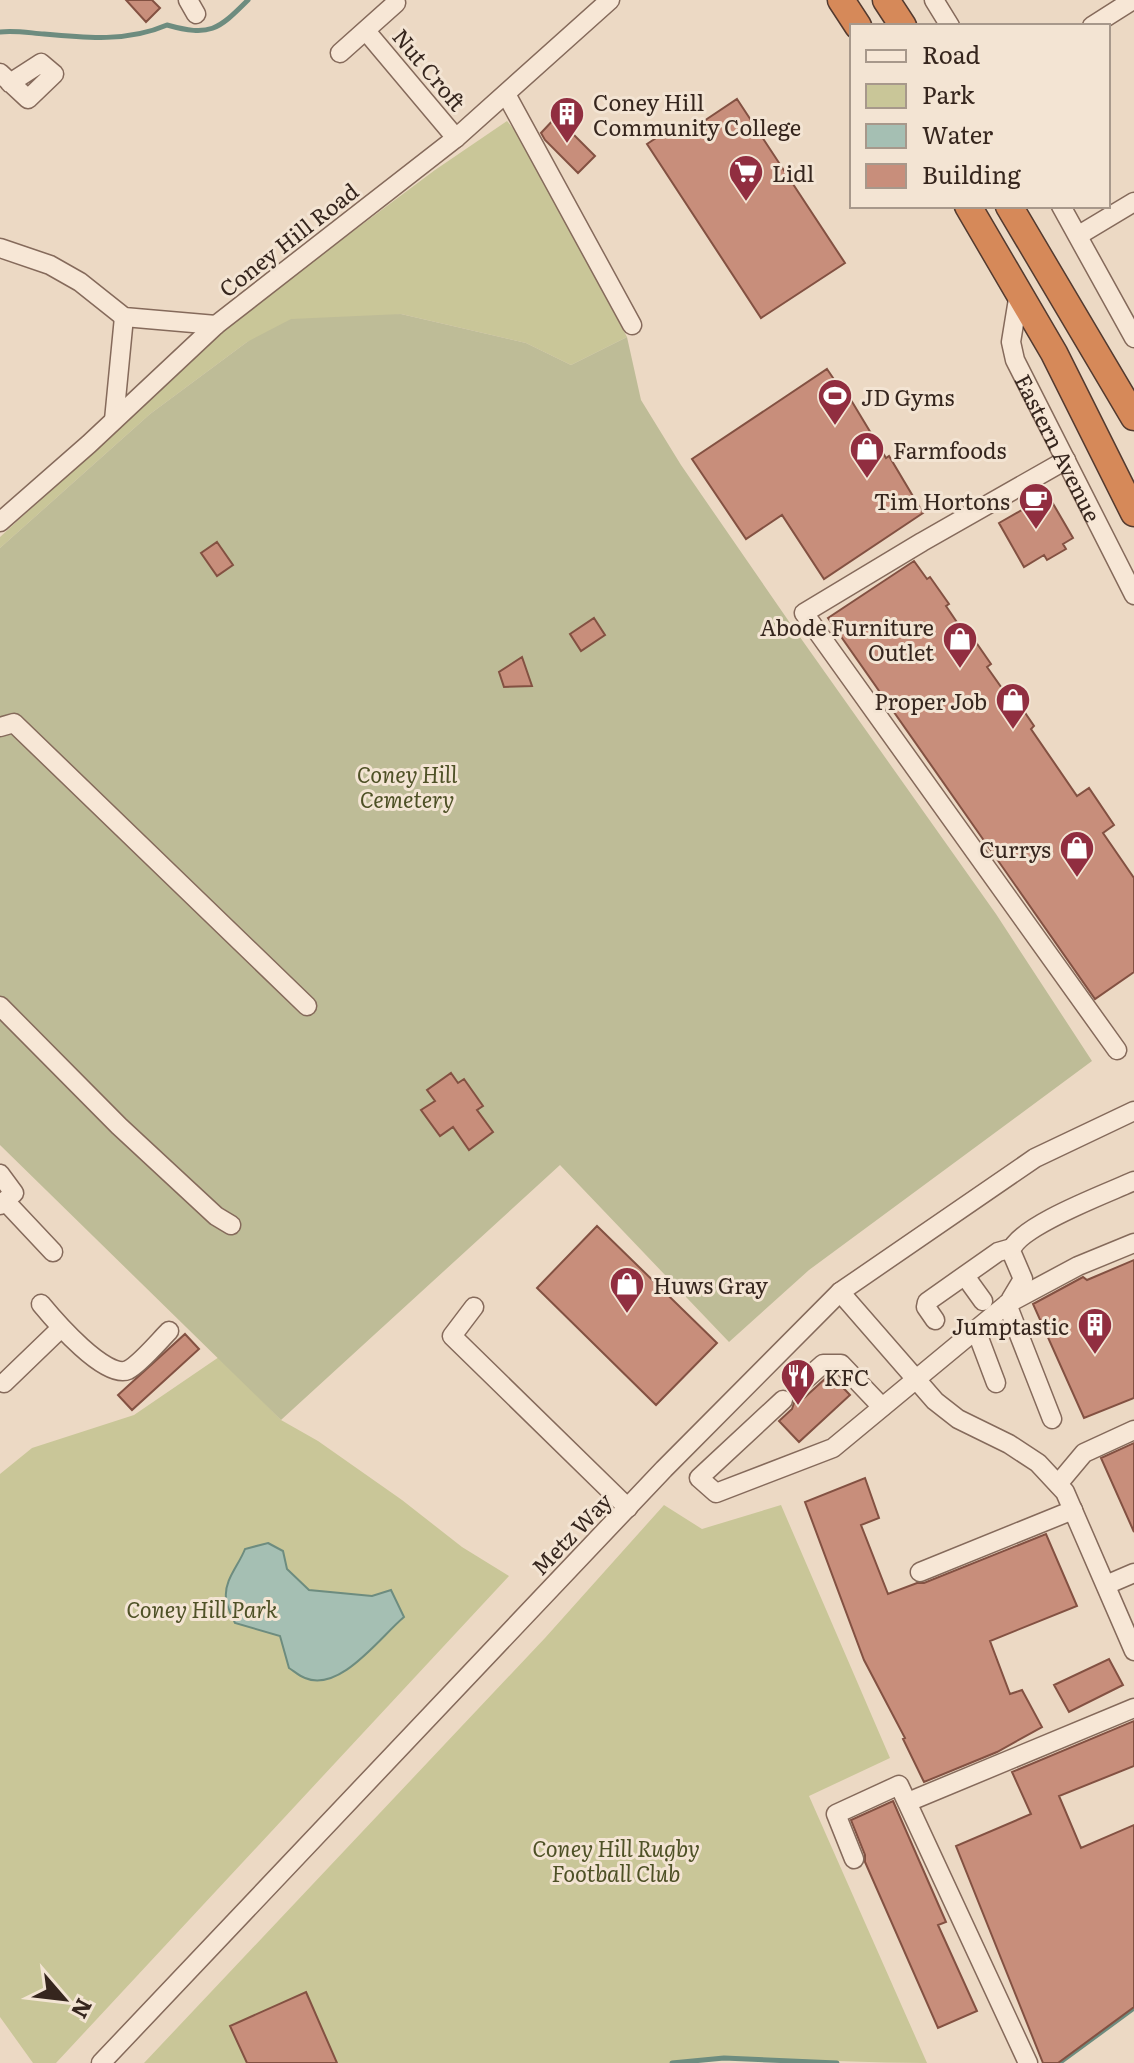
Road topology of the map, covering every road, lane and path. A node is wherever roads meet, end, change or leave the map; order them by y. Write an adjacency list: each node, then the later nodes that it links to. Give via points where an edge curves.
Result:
1 (610, 0): 13 (street, Coney Hill Road)
2 (841, 0): 7 (highway)
3 (886, 0): 8 (highway)
4 (934, 0): 9 (street)
5 (1126, 2): 10 (street)
6 (396, 3): 11 (street, Nut Croft)
7 (857, 24)
8 (902, 24)
9 (949, 24)
10 (1095, 24)
11 (366, 31): 12 (street, Nut Croft); 14 (street, Nut Croft)
12 (340, 53)
13 (506, 94): 14 (street, Coney Hill Road); 24 (street)
14 (456, 138): 23 (street, Coney Hill Road)
15 (1134, 202): 19 (street)
16 (969, 208): 21 (highway, Eastern Avenue)
17 (1010, 208): 26 (highway)
18 (1062, 208): 19 (street)
19 (1079, 235): 25 (street)
20 (0, 248): 22 (street, via 50,265)
21 (1019, 293): 28 (street, Eastern Avenue, via 1011,342 1015,360); 29 (highway, Eastern Avenue)
22 (124, 317): 23 (street); 27 (street)
23 (216, 325): 27 (street, Coney Hill Road)
24 (632, 325)
25 (1134, 338)
26 (1134, 417)
27 (114, 420): 30 (street, Coney Hill Road)
28 (1066, 460): 31 (street, Eastern Avenue); 35 (street, via 804,613)
29 (1134, 513)
30 (0, 522)
31 (1134, 595)
32 (0, 727): 34 (street, via 14,723)
33 (0, 1006): 40 (street, via 119,1126)
34 (307, 1006)
35 (1117, 1050)
36 (1134, 1111): 45 (street, Metz Way, via 1035,1158)
37 (0, 1174): 39 (street, via 14,1193)
38 (1134, 1181): 42 (street, via 1048,1220 1017,1239)
39 (2, 1203): 43 (street)
40 (231, 1225)
41 (1134, 1243): 48 (street)
42 (1012, 1248): 44 (street); 48 (street, via 1023,1279)
43 (53, 1252)
44 (965, 1276): 46 (street); 50 (street, via 927,1302)
45 (840, 1292): 54 (street); 61 (street, Metz Way)
46 (983, 1301)
47 (41, 1304): 51 (street)
48 (1007, 1304): 52 (street); 58 (street)
49 (474, 1307): 61 (street, via 452,1336)
50 (935, 1320)
51 (61, 1328): 53 (street, via 106,1369 118,1372 128,1370); 55 (street)
52 (976, 1330): 54 (street); 56 (street)
53 (169, 1331)
54 (916, 1380): 57 (street); 60 (street, via 958,1419 1009,1444)
55 (1, 1382)
56 (996, 1383)
57 (882, 1407): 57 (street, via 841,1364 823,1364 699,1478 716,1493 833,1448)
58 (1052, 1419)
59 (1134, 1430): 60 (street, via 1084,1453)
60 (1058, 1484): 62 (street)
61 (628, 1508): 70 (street, Metz Way)
62 (1073, 1510): 63 (street); 65 (street)
63 (920, 1572)
64 (1134, 1573): 65 (street)
65 (1106, 1585): 66 (street)
66 (1134, 1651)
67 (1134, 1708): 68 (street)
68 (908, 1802): 69 (street, via 897,1785 836,1814); 71 (street)
69 (854, 1859)
70 (101, 2063)
71 (1028, 2063)

